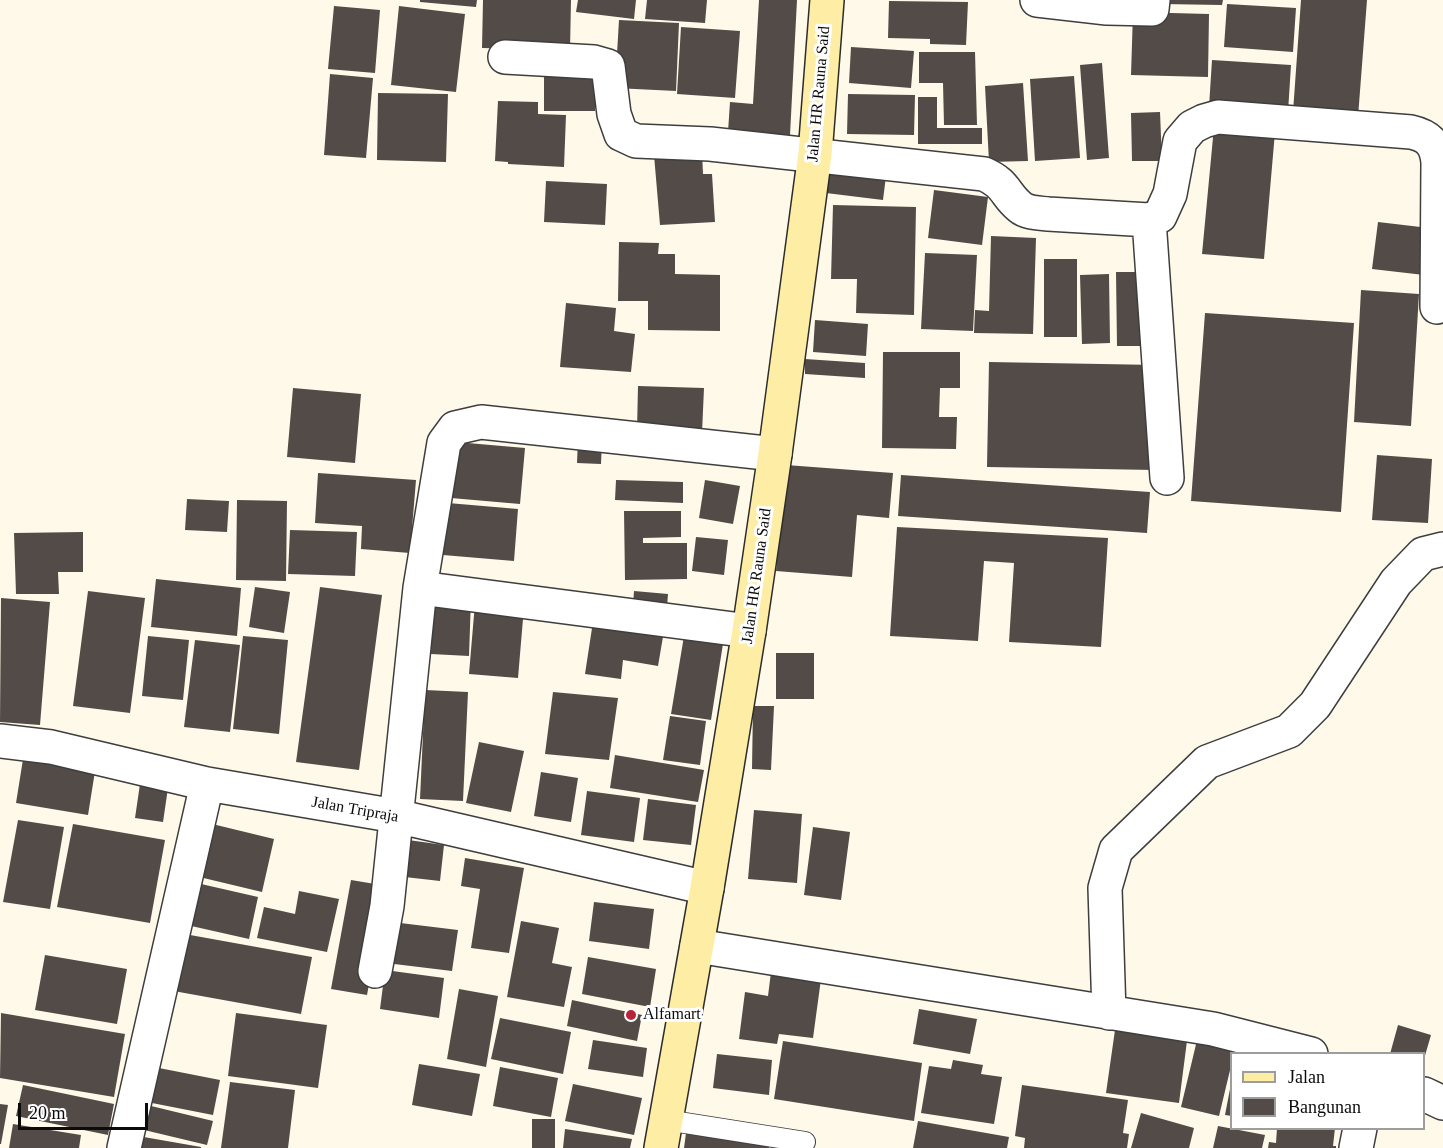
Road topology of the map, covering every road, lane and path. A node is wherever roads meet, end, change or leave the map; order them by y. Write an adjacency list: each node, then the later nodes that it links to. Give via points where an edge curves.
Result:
1 (827, 0): 5 (main road, Jalan HR Rauna Said)
2 (1037, 0): 3 (street, via 1107,9 1152,9)
3 (1153, 0)
4 (505, 57): 5 (street, via 608,66 614,114 621,134 636,141)
5 (815, 154): 6 (street, via 984,174 1003,185 1020,207 1032,212); 8 (main road, Jalan HR Rauna Said)
6 (1149, 220): 7 (street, via 1160,216 1170,194 1180,141 1192,127 1204,121 1218,117 1424,135 1437,150 1438,162); 9 (street)
7 (1437, 307)
8 (775, 454): 11 (street, via 481,422 455,428 444,443); 12 (main road, Jalan HR Rauna Said)
9 (1167, 478)
10 (1443, 549): 19 (street, via 1423,554 1396,582 1315,705 1289,731 1207,762 1116,850 1105,888)
11 (420, 588): 12 (street); 15 (street)
12 (749, 631): 16 (main road, Jalan HR Rauna Said)
13 (0, 741): 14 (street, Jalan Tripraja, via 51,747)
14 (207, 784): 15 (street, Jalan Tripraja); 26 (street)
15 (396, 816): 16 (street, Jalan Tripraja); 18 (street, via 385,924)
16 (707, 888): 17 (main road, Jalan HR Rauna Said)
17 (697, 946): 19 (street); 24 (main road, Jalan HR Rauna Said)
18 (375, 971)
19 (1109, 1012): 20 (street, via 1213,1029)
20 (1307, 1052)
21 (1425, 1094): 22 (street)
22 (1443, 1103)
23 (1360, 1130): 27 (street)
24 (664, 1134): 25 (lane)
25 (805, 1142)
26 (124, 1148)
27 (1356, 1148)

